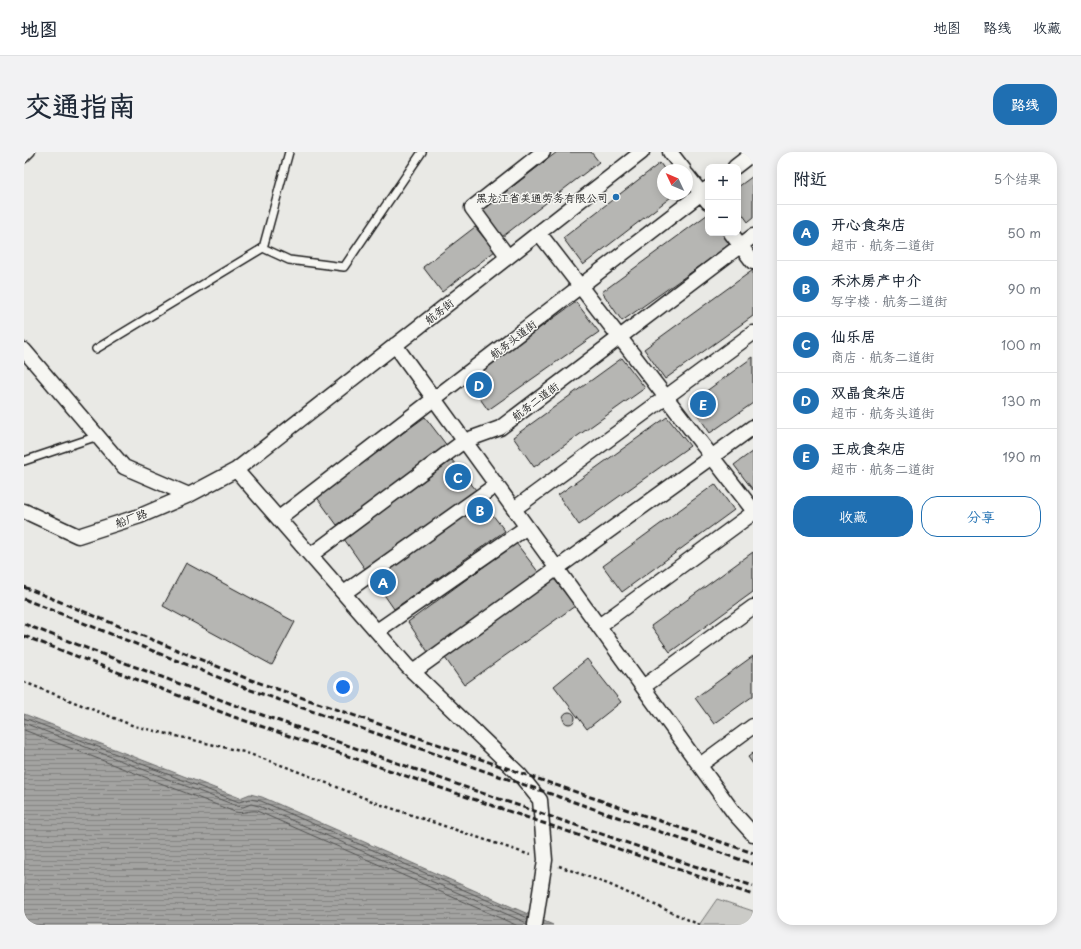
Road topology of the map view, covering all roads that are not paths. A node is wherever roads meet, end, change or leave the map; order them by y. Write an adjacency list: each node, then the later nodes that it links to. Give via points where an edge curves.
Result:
1 (31, 152): 8 (lane)
2 (289, 152): 18 (lane)
3 (422, 152): 18 (lane, via 344,267 289,260)
4 (543, 152): 19 (street, via 472,208)
5 (642, 152): 14 (street, 航务街)
6 (670, 152): 9 (street)
7 (753, 153): 10 (street)
8 (24, 158)
9 (679, 164)
10 (739, 164)
11 (693, 181): 12 (street)
12 (705, 193)
13 (705, 195): 21 (street, 航务头道街)
14 (539, 233): 19 (street, 航务街); 21 (street)
15 (733, 236): 17 (street)
16 (753, 236): 17 (street, 航务二道街)
17 (741, 246): 20 (street); 23 (street, 航务二道街)
18 (263, 248): 25 (lane)
19 (508, 257): 24 (street, 航务街)
20 (753, 262)
21 (580, 287): 23 (street); 28 (street, 航务头道街)
22 (753, 333): 27 (street)
23 (619, 337): 27 (street); 31 (street, 航务二道街, via 500,428)
24 (395, 345): 28 (street); 34 (street, 航务街)
25 (96, 349)
26 (24, 350): 30 (street)
27 (666, 397): 32 (street); 37 (street)
28 (434, 400): 31 (street); 41 (street, 航务头道街)
29 (753, 428): 32 (street)
30 (98, 436): 33 (lane); 36 (street, via 124,467)
31 (464, 440): 35 (street); 43 (street, 航务二道街)
32 (712, 457): 38 (street); 44 (street)
33 (24, 461)
34 (236, 470): 36 (street, 船厂路); 41 (street)
35 (496, 485): 37 (street); 45 (street)
36 (189, 495): 39 (street, 船厂路, via 140,516 78,536)
37 (514, 509): 42 (street)
38 (753, 510)
39 (24, 512)
40 (753, 514): 47 (street)
41 (279, 518): 43 (street)
42 (527, 527): 44 (street); 48 (street)
43 (311, 555): 45 (street)
44 (557, 568): 47 (street); 49 (street)
45 (344, 593): 48 (street)
46 (753, 607): 50 (street)
47 (599, 626): 50 (street)
48 (377, 632): 49 (street)
49 (413, 672): 54 (street, via 520,775 540,800 545,860)
50 (643, 687): 52 (street)
51 (753, 726): 52 (street)
52 (700, 765): 53 (street, via 734,813)
53 (753, 833)
54 (536, 921)

